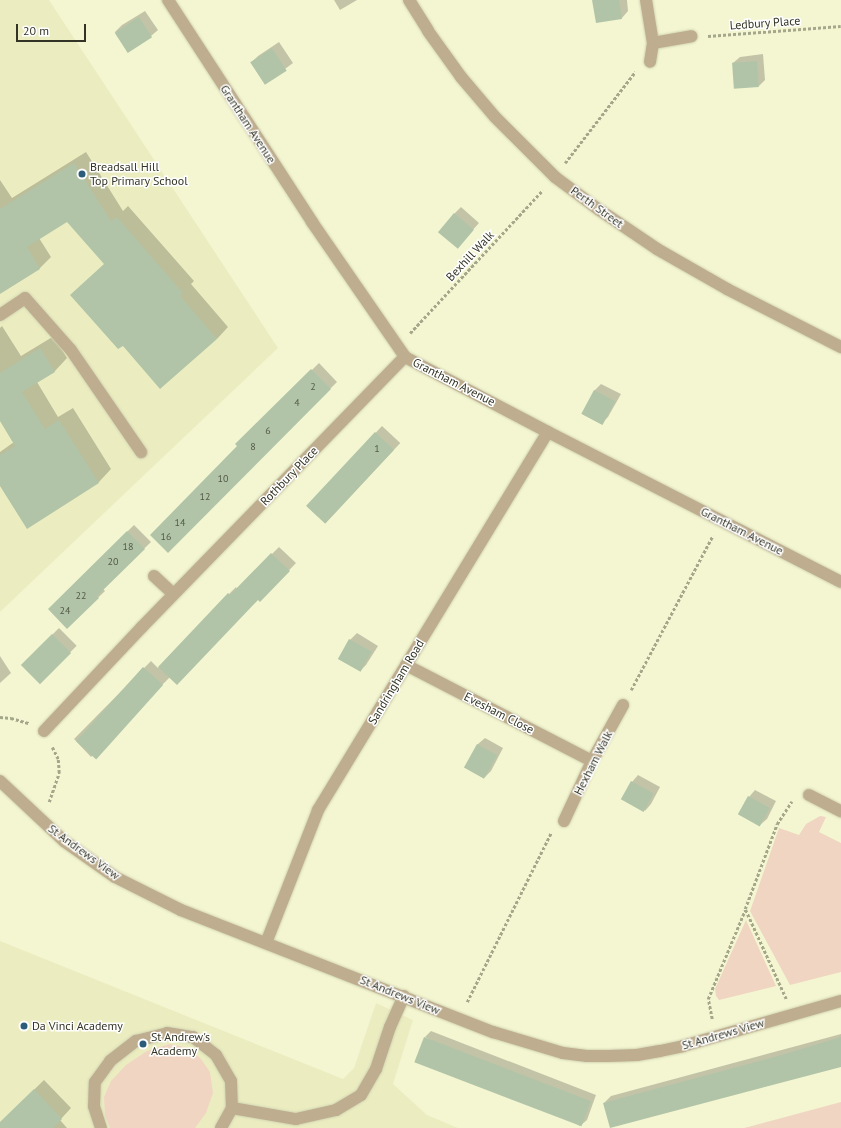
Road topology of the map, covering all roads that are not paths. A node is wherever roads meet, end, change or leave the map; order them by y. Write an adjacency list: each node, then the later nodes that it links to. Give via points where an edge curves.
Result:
1 (168, 0): 9 (street, Grantham Avenue, via 312,222)
2 (409, 0): 8 (street, Perth Street, via 461,77 495,117 555,176 657,249)
3 (646, 0): 5 (street)
4 (691, 36): 5 (street)
5 (652, 43): 6 (street)
6 (650, 62)
7 (0, 315): 11 (street, via 25,298 71,350)
8 (841, 347)
9 (401, 352): 10 (street, Grantham Avenue); 14 (street, Rothbury Place)
10 (548, 432): 13 (street, Grantham Avenue); 15 (street, Sandringham Road)
11 (141, 452)
12 (154, 576): 14 (street)
13 (841, 582)
14 (173, 594): 17 (street, Rothbury Place)
15 (406, 665): 18 (street, Evesham Close); 23 (street, Sandringham Road, via 318,810)
16 (623, 705): 18 (street, Hexham Walk)
17 (44, 731)
18 (592, 761): 22 (street, Hexham Walk)
19 (0, 781): 23 (street, St Andrews View, via 64,841 115,877 181,910)
20 (809, 795): 21 (street)
21 (841, 811)
22 (564, 822)
23 (266, 943): 24 (street, St Andrews View)
24 (404, 996): 25 (street, St Andrews View, via 493,1032 563,1053 587,1056 637,1055 683,1046); 26 (street, via 376,1069 361,1095 336,1110 296,1119)
25 (841, 1001)
26 (232, 1108): 27 (street, via 231,1081 216,1055 193,1037 167,1033 136,1041 110,1061 95,1082 94,1106); 28 (street)
27 (101, 1128)
28 (221, 1128)

